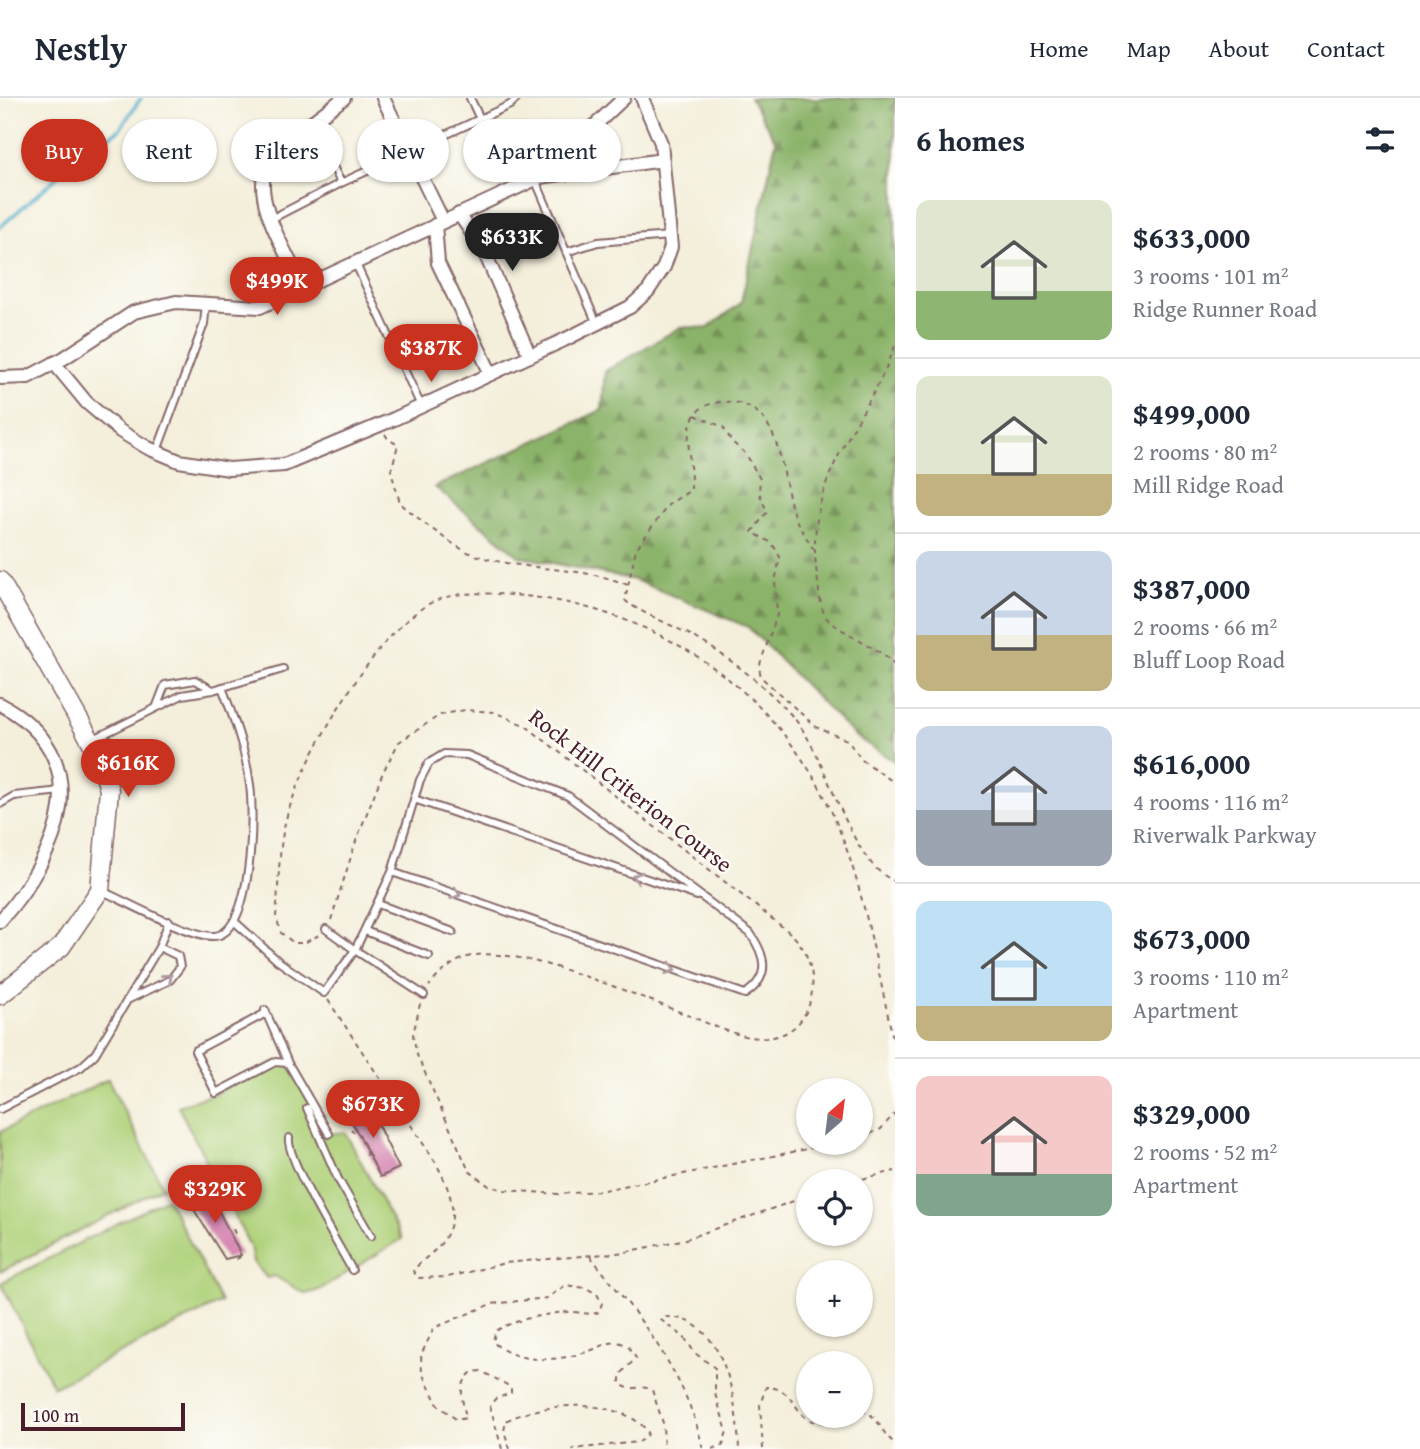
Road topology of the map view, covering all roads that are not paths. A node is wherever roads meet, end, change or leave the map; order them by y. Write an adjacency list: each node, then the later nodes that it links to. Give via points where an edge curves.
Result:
1 (344, 98): 7 (street)
2 (383, 98): 8 (street)
3 (470, 98): 9 (lane)
4 (517, 98): 9 (lane)
5 (624, 98): 10 (street)
6 (642, 98): 11 (street, via 661,143)
7 (318, 119)
8 (394, 119)
9 (480, 119)
10 (601, 119)
11 (663, 160): 12 (street); 22 (street)
12 (621, 166)
13 (357, 176): 18 (lane)
14 (262, 182): 20 (street, via 262,200)
15 (422, 182): 21 (street)
16 (528, 182): 19 (street)
17 (539, 182): 23 (lane)
18 (341, 183): 20 (lane)
19 (459, 214): 21 (street); 28 (street, via 484,251)
20 (271, 219): 25 (street)
21 (439, 223): 24 (street); 30 (street, via 438,263)
22 (670, 236): 23 (lane, via 598,242); 27 (street, via 664,267 648,291 630,307)
23 (566, 252): 27 (lane)
24 (355, 262): 25 (street); 32 (lane)
25 (303, 287): 26 (street, via 260,307)
26 (206, 304): 29 (street, via 176,302 134,312); 33 (lane, via 204,324)
27 (597, 324): 28 (street)
28 (530, 356): 30 (street)
29 (54, 363): 31 (street, via 28,377); 33 (street, via 87,403 120,431)
30 (491, 374): 32 (street)
31 (0, 378)
32 (421, 406): 33 (street, via 284,464 251,470 179,461)
33 (156, 452)
34 (0, 581): 40 (street)
35 (283, 669): 36 (lane)
36 (222, 687): 37 (lane); 50 (lane, via 242,743 251,787 248,886)
37 (213, 690): 39 (lane, via 182,695); 39 (lane, via 195,680 165,685)
38 (0, 704): 41 (street, via 37,730 51,752)
39 (156, 708): 40 (lane)
40 (91, 741): 45 (street, via 109,790)
41 (63, 791): 43 (lane, via 14,796); 48 (street, via 61,818 50,848)
42 (414, 799): 44 (lane); 46 (lane, one-way to 42); 46 (lane, via 429,763 444,754 467,755 568,796)
43 (0, 804)
44 (392, 872): 46 (lane, one-way to 46, via 745,994 755,988 763,970 763,952 750,933); 47 (lane)
45 (100, 891): 49 (lane); 57 (street, via 61,947)
46 (702, 897)
47 (377, 904): 52 (lane); 53 (lane)
48 (0, 921)
49 (169, 921): 50 (lane, via 213,936); 54 (lane)
50 (235, 922): 55 (lane, via 278,961 324,993)
51 (326, 929): 55 (lane)
52 (365, 931): 55 (lane); 56 (lane)
53 (453, 932)
54 (159, 947): 59 (lane); 59 (lane, one-way to 54, via 170,980 180,967 178,956)
55 (355, 950): 58 (lane)
56 (429, 956)
57 (0, 995)
58 (424, 995)
59 (126, 1001): 62 (lane, via 81,1067)
60 (288, 1063): 60 (lane, via 275,1062 216,1093 195,1051 265,1012); 61 (lane)
61 (307, 1108): 63 (lane); 65 (lane, via 338,1179)
62 (0, 1109)
63 (329, 1134)
64 (289, 1138): 66 (lane, via 288,1146)
65 (370, 1236)
66 (352, 1270)

